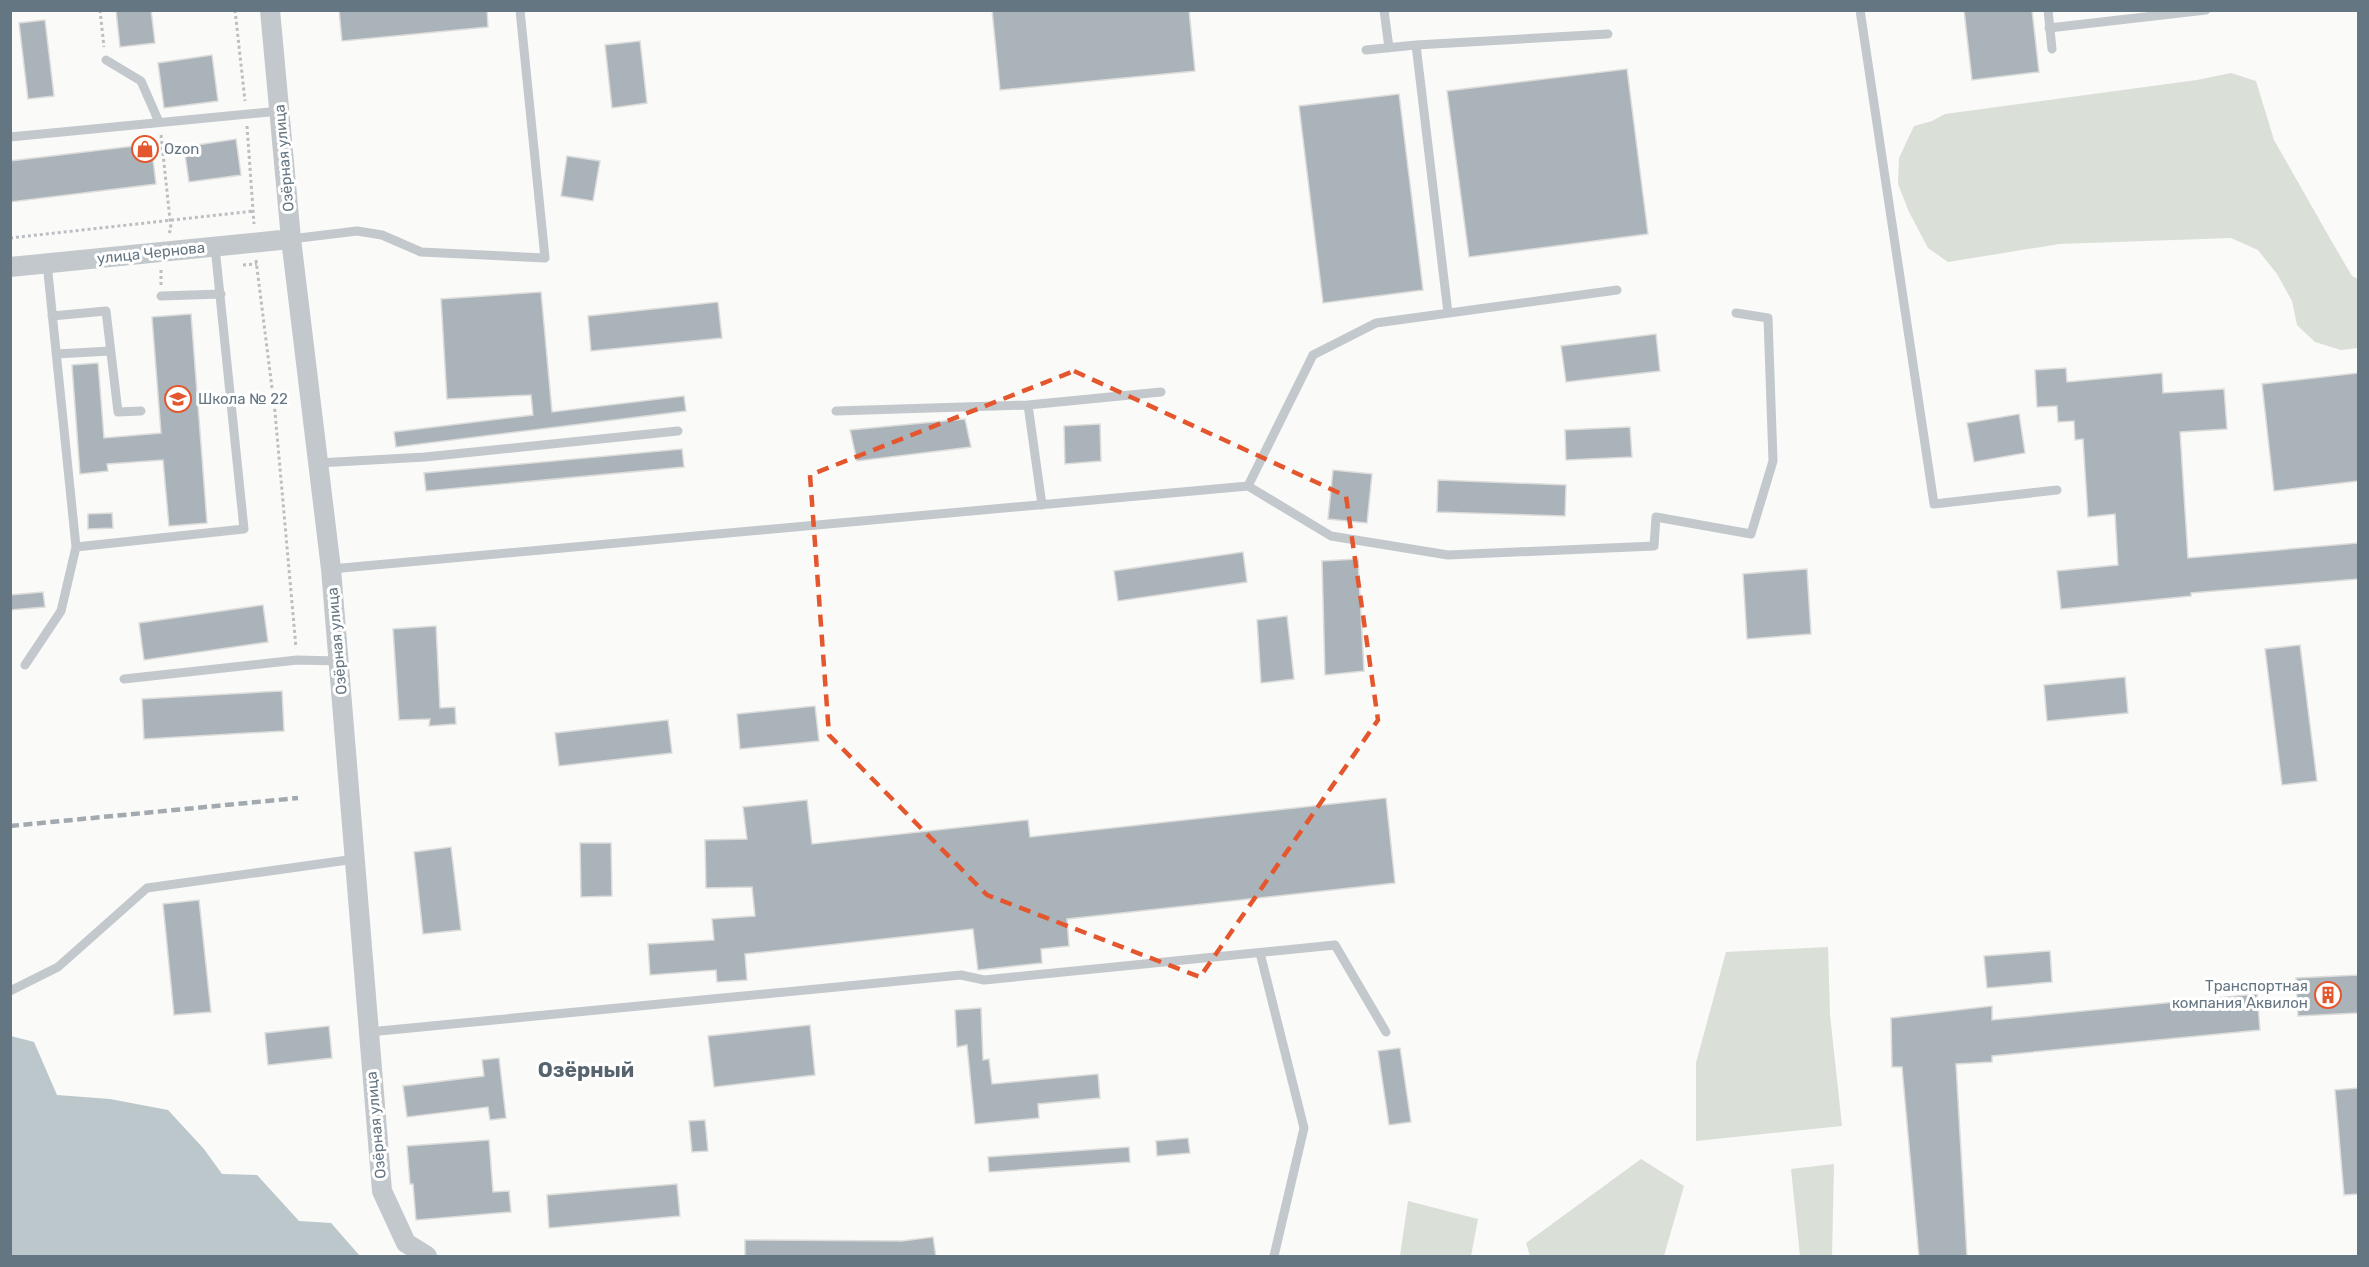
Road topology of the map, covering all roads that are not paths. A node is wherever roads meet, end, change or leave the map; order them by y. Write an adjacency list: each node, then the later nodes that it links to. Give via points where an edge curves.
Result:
1 (270, 10): 14 (street, Озёрная улица)
2 (520, 10): 17 (lane, via 545,258 421,252 382,235 357,231)
3 (1384, 10): 10 (lane)
4 (1860, 10): 36 (lane, via 1934,504)
5 (2048, 10): 7 (lane)
6 (2206, 10): 7 (lane)
7 (2049, 28): 11 (lane)
8 (1608, 34): 9 (lane)
9 (1416, 45): 10 (lane); 24 (lane)
10 (1389, 48): 12 (lane)
11 (2052, 49)
12 (1366, 50)
13 (106, 60): 15 (lane, via 141,81)
14 (280, 111): 15 (lane); 17 (street, Озёрная улица)
15 (159, 122): 16 (lane)
16 (10, 137)
17 (291, 239): 18 (street, улица Чернова); 34 (street, Озёрная улица)
18 (215, 247): 19 (street, улица Чернова); 22 (lane)
19 (47, 263): 20 (street, улица Чернова); 26 (lane)
20 (10, 267)
21 (1617, 290): 24 (lane)
22 (221, 294): 23 (lane); 38 (lane, via 244,529)
23 (161, 296)
24 (1448, 313): 35 (lane, via 1376,323 1313,355)
25 (1736, 314): 35 (lane, via 1768,318 1773,461 1751,534 1656,517 1654,546 1448,555 1331,536)
26 (52, 316): 27 (lane, via 106,311); 28 (lane)
27 (110, 351): 28 (lane); 31 (lane, via 118,412)
28 (56, 354): 38 (lane)
29 (1161, 392): 30 (lane)
30 (1028, 405): 32 (lane); 37 (lane)
31 (141, 411)
32 (836, 411)
33 (678, 431): 34 (lane, via 425,457)
34 (318, 463): 39 (street, Озёрная улица)
35 (1248, 486): 37 (lane)
36 (2057, 490)
37 (1042, 504): 39 (lane)
38 (76, 547): 41 (lane, via 61,611)
39 (331, 569): 40 (street, Озёрная улица)
40 (338, 661): 42 (lane, via 297,660); 43 (street, Озёрная улица)
41 (25, 665)
42 (124, 679)
43 (355, 859): 45 (lane, via 147,888 58,967); 46 (street, Озёрная улица)
44 (1260, 953): 46 (lane, via 984,980 961,975); 47 (lane, via 1335,945); 49 (lane, via 1304,1128)
45 (10, 991)
46 (369, 1032): 48 (street, Озёрная улица, via 382,1191 406,1243)
47 (1386, 1032)
48 (427, 1257)
49 (1274, 1257)

